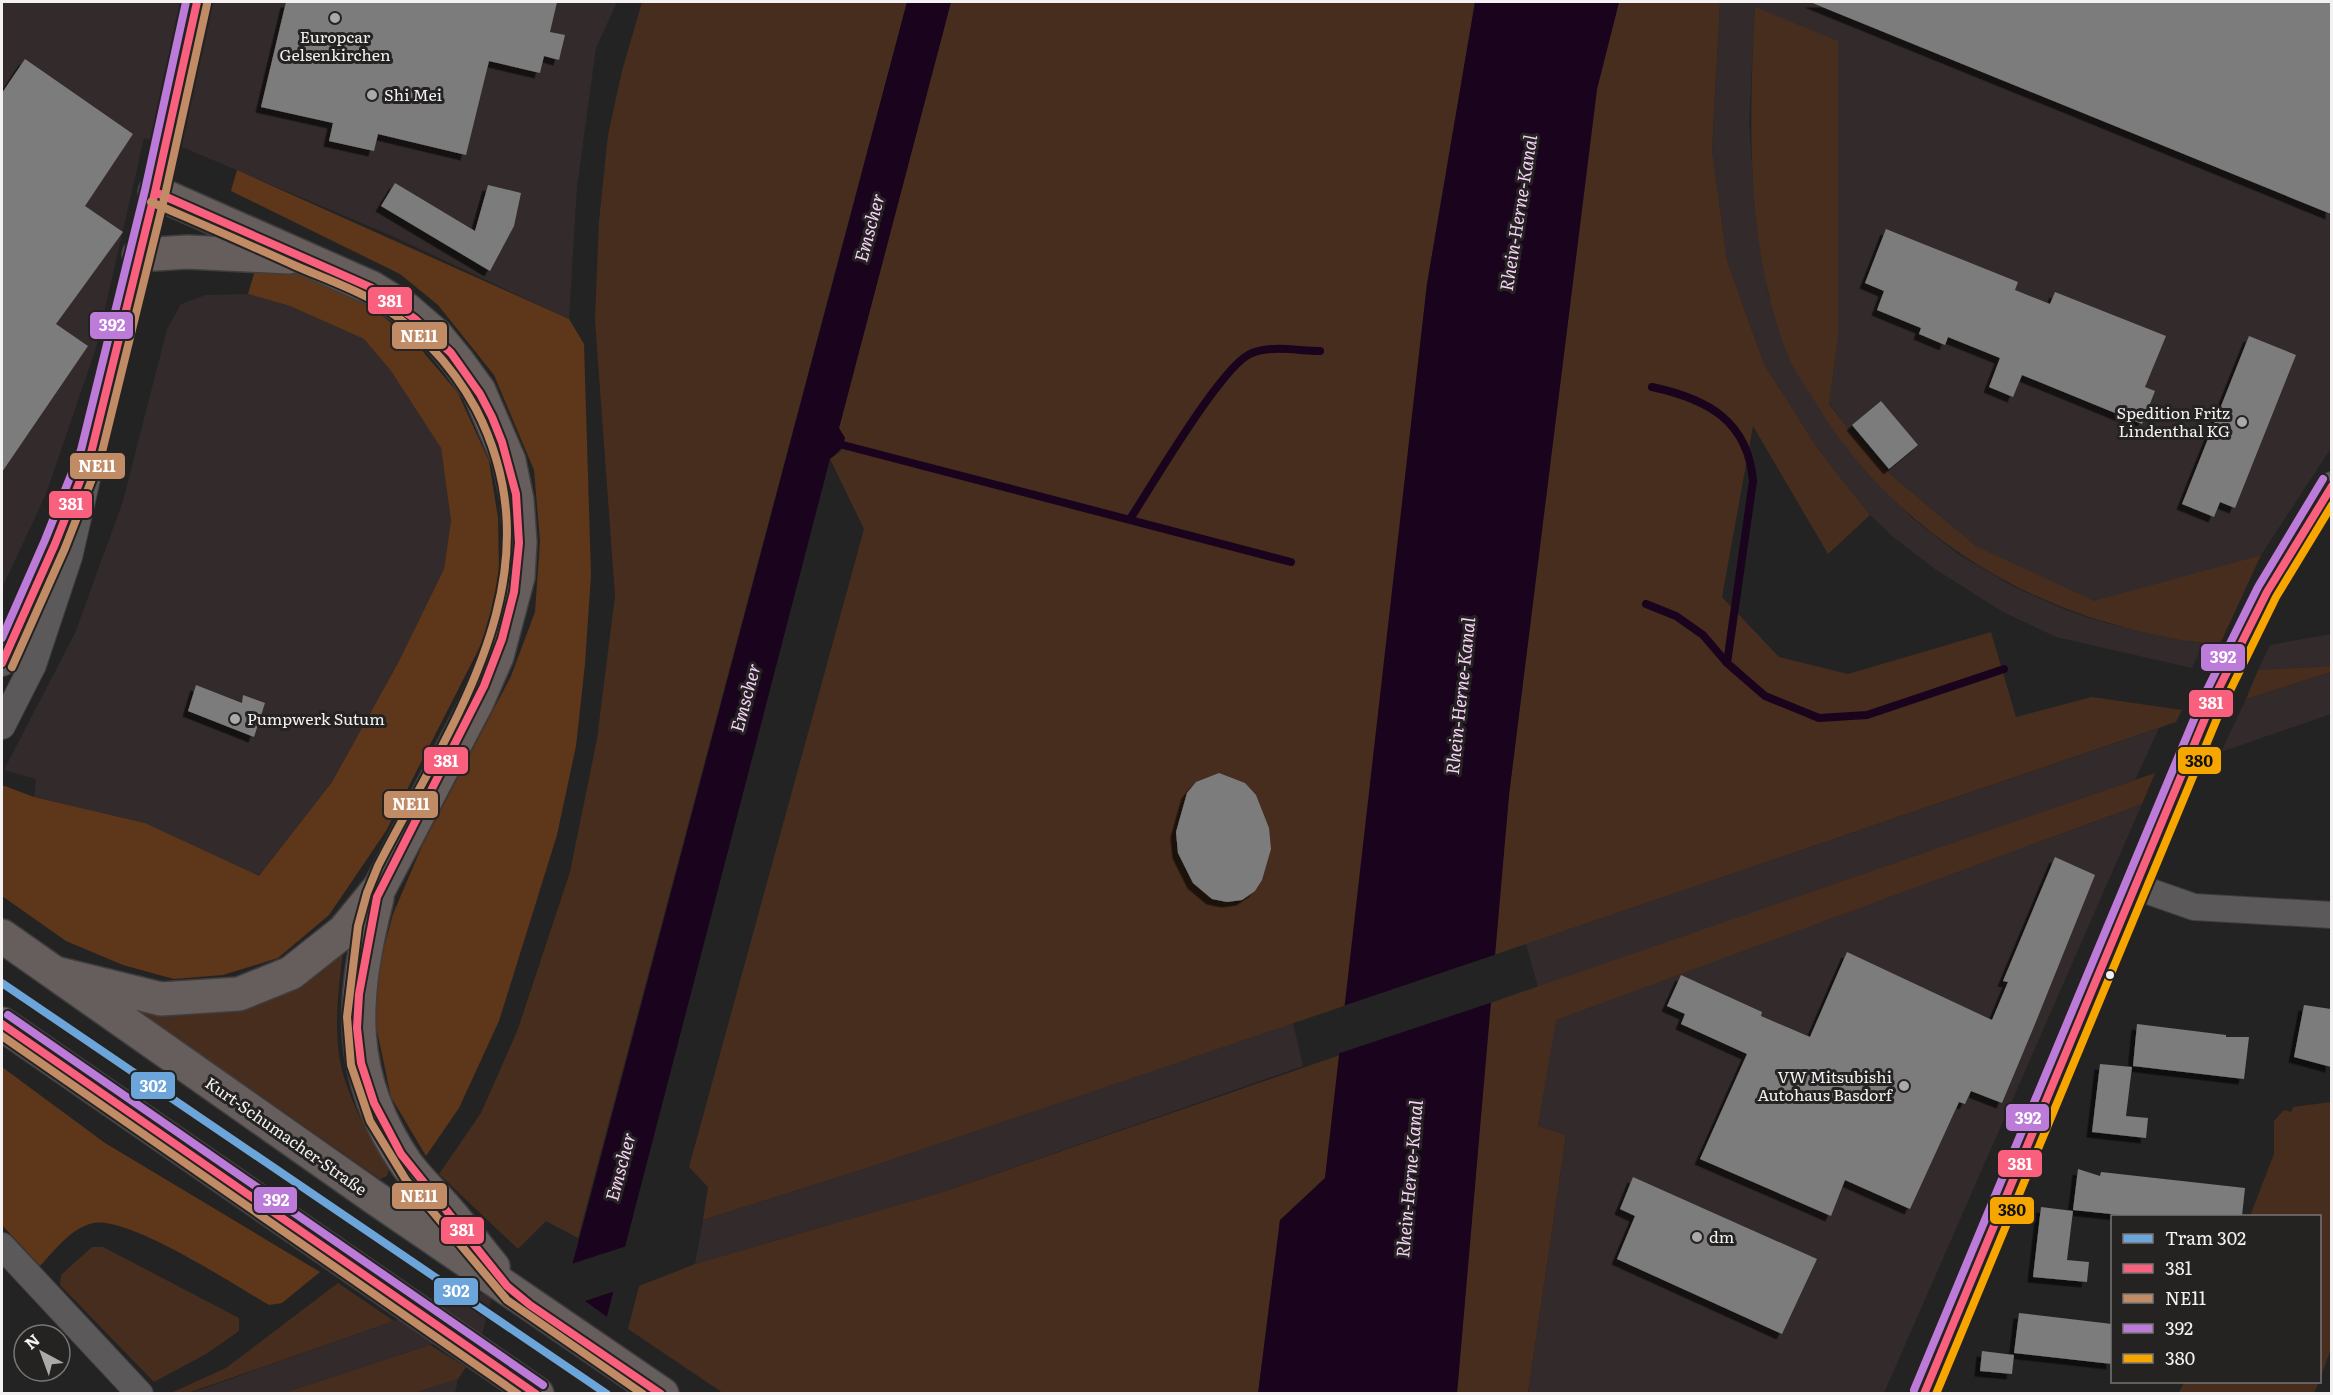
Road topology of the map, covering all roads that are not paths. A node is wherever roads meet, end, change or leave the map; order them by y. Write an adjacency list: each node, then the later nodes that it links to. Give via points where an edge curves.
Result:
1 (197, 2): 2 (street)
2 (155, 192): 3 (street); 4 (main road)
3 (139, 255): 4 (main road, via 187,252); 5 (street)
4 (303, 257): 10 (main road, via 372,288 436,334 479,391 492,416 509,461 517,500 518,577 497,656)
5 (91, 453): 7 (street); 8 (street, via 69,557 33,665)
6 (2331, 485): 9 (street, via 2240,642)
7 (2, 663)
8 (2, 726)
9 (2134, 886): 11 (street, via 2194,907); 20 (street)
10 (380, 887): 13 (main road, via 344,931 291,973 239,994 161,999); 16 (main road, via 366,942 357,1030 361,1065 377,1110 406,1164)
11 (2331, 915)
12 (2, 936): 13 (main road, Kurt-Schumacher-Straße)
13 (55, 973): 16 (main road, Kurt-Schumacher-Straße)
14 (2, 1024): 18 (main road)
15 (2, 1246): 17 (street)
16 (514, 1294): 19 (main road, Kurt-Schumacher-Straße)
17 (140, 1394)
18 (537, 1394)
19 (662, 1394)
20 (1924, 1394)

